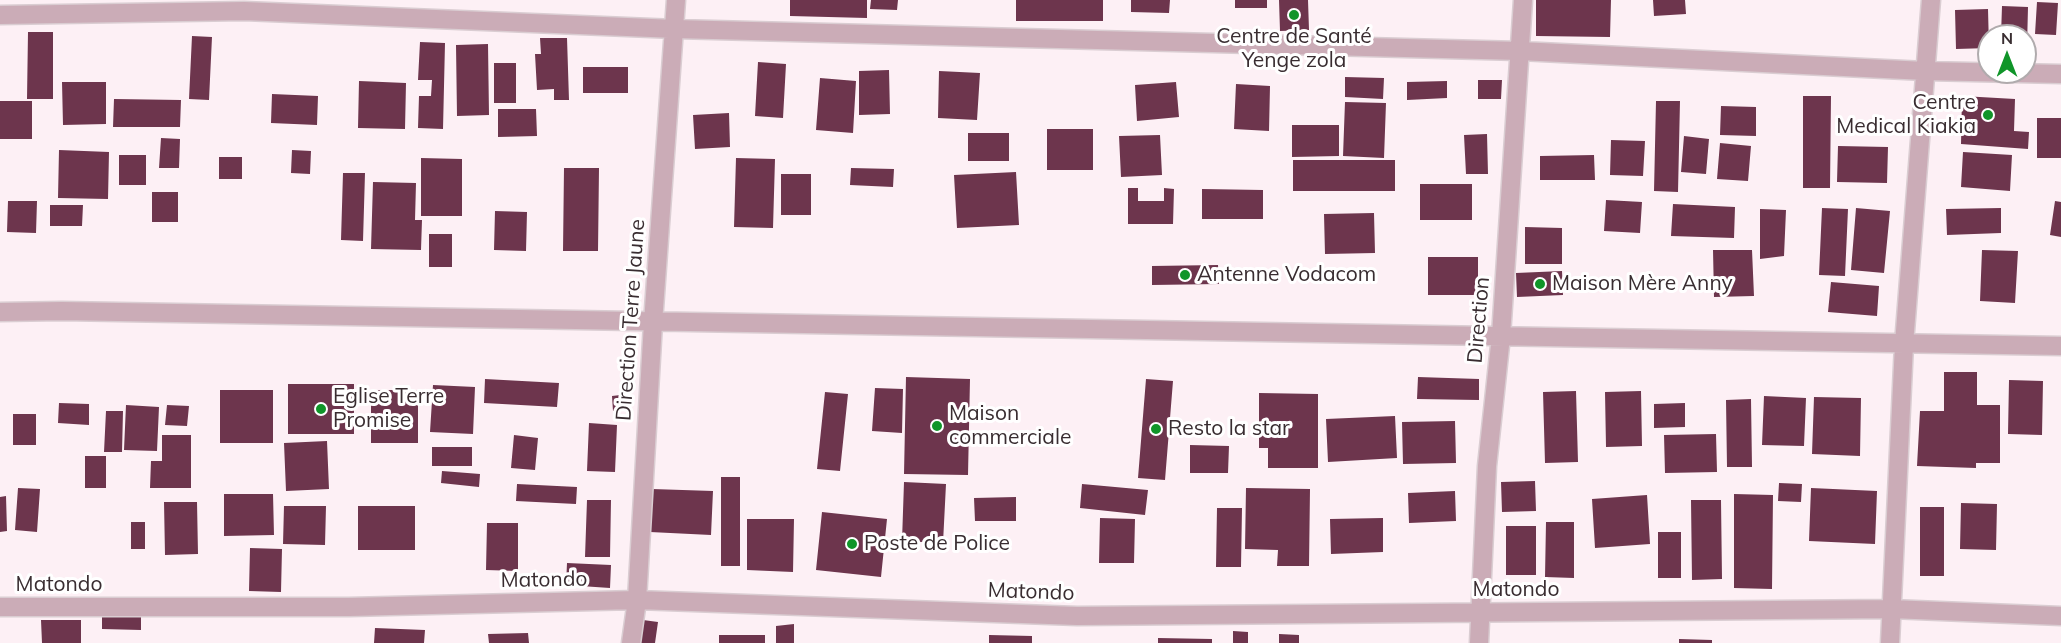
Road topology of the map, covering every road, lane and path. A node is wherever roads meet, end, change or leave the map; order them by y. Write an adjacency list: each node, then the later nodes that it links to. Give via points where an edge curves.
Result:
1 (676, 0): 5 (street, Direction Terre Jaune)
2 (1523, 0): 6 (street, Direction)
3 (1930, 0): 7 (street)
4 (0, 15): 5 (street, via 244,11)
5 (675, 28): 6 (street); 10 (street, Direction Terre Jaune)
6 (1520, 51): 7 (street); 11 (street, Direction)
7 (1924, 71): 8 (street); 12 (street)
8 (2061, 74)
9 (0, 312): 10 (street)
10 (652, 323): 11 (street); 14 (street, Direction Terre Jaune)
11 (1501, 336): 12 (street); 17 (street, Direction, via 1487,466)
12 (1904, 344): 13 (street); 16 (street)
13 (2061, 346)
14 (637, 600): 15 (street, Matondo, via 349,608); 17 (street, Matondo, via 1077,616); 19 (street, Direction Terre Jaune)
15 (0, 608)
16 (1891, 609): 17 (street, Matondo); 18 (street, Matondo); 21 (street)
17 (1482, 612): 20 (street, Direction)
18 (2061, 616)
19 (631, 643)
20 (1479, 643)
21 (1890, 643)

